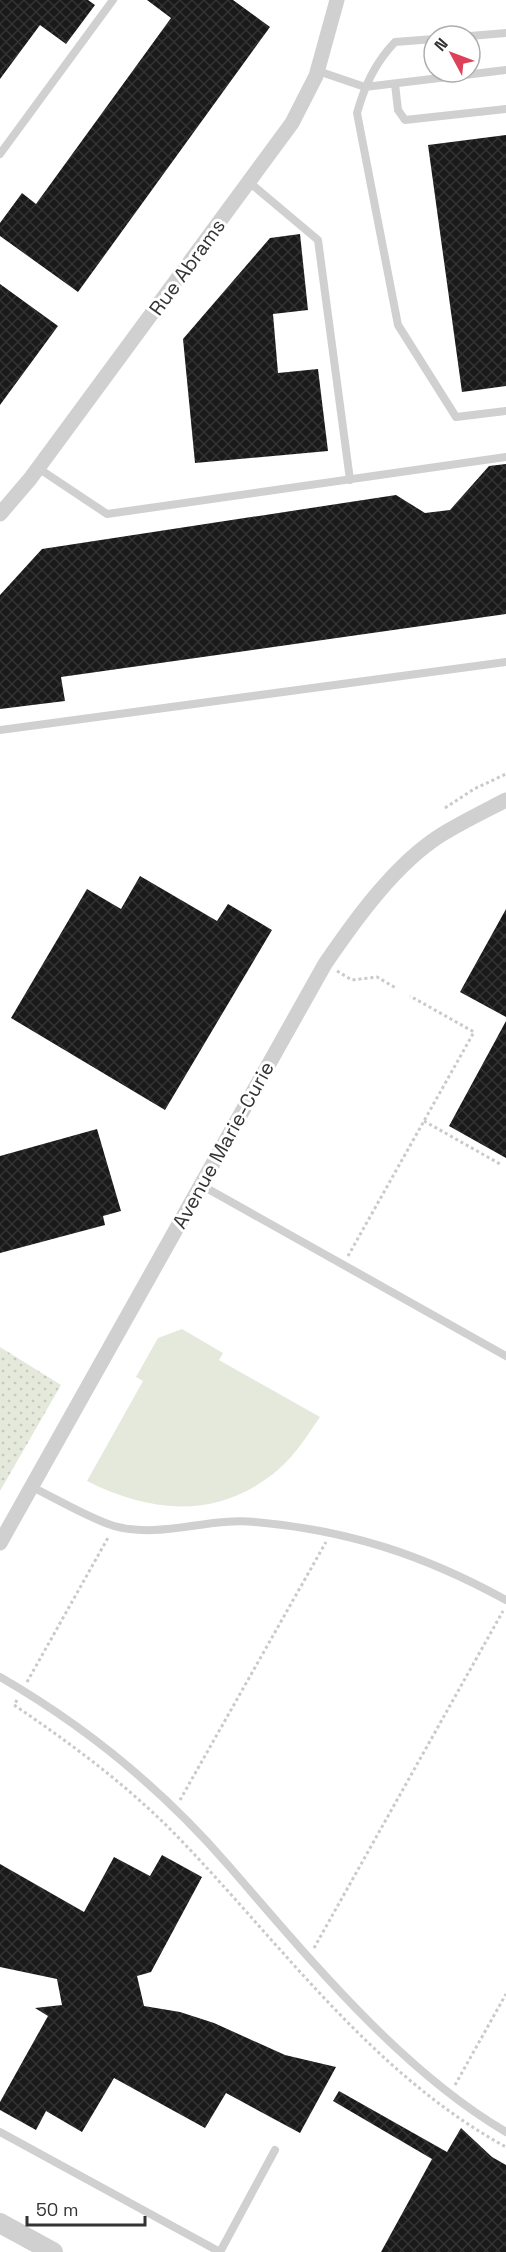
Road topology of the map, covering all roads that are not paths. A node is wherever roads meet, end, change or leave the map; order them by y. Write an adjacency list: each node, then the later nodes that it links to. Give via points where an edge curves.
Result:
1 (113, 0): 11 (lane)
2 (338, 0): 7 (street, Rue Abrams)
3 (506, 33): 4 (lane)
4 (482, 35)
5 (422, 40): 9 (lane, via 395,42 381,57)
6 (506, 70): 8 (lane)
7 (318, 71): 9 (lane); 12 (street, Rue Abrams, via 292,123)
8 (395, 84): 9 (lane); 10 (lane, via 398,110 405,120)
9 (364, 87): 13 (lane, via 357,113 398,325 456,417)
10 (506, 109)
11 (0, 154)
12 (249, 183): 15 (street, Rue Abrams); 16 (lane, via 318,240)
13 (506, 411)
14 (506, 458): 16 (lane)
15 (38, 468): 16 (lane, via 107,514); 17 (street, Rue Abrams)
16 (350, 480)
17 (0, 514)
18 (506, 662): 19 (lane)
19 (0, 730)
20 (506, 800): 21 (street, Avenue Marie-Curie, via 439,836 390,879 356,918 325,964)
21 (201, 1185): 22 (lane); 23 (street, Avenue Marie-Curie)
22 (506, 1356)
23 (32, 1487): 24 (street, Avenue Marie-Curie); 25 (lane, via 114,1526 151,1530 252,1521 361,1538)
24 (0, 1543)
25 (506, 1600)
26 (0, 1677): 28 (lane, via 85,1733 152,1787 227,1864 308,1957 449,2095)
27 (0, 2132): 29 (lane, via 220,2252)
28 (506, 2132)
29 (275, 2150)
30 (0, 2223): 31 (street)
31 (53, 2252)

